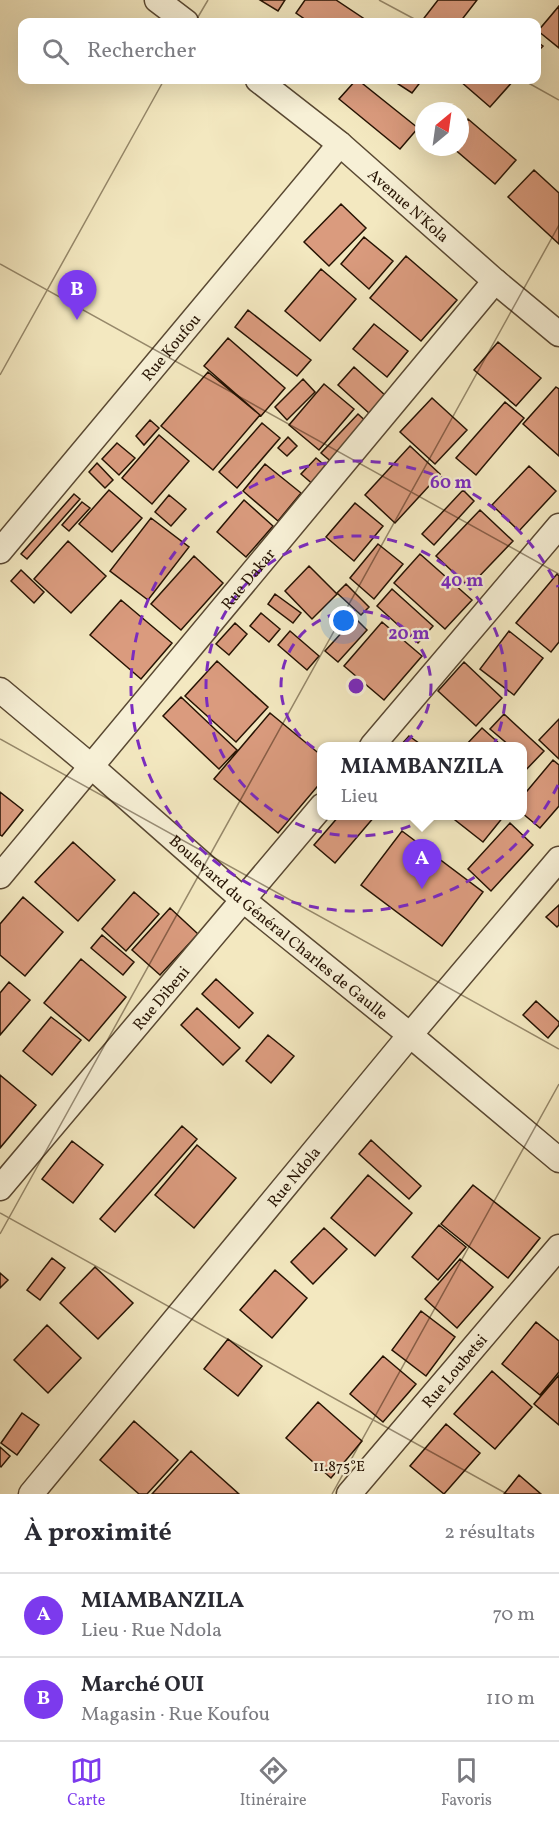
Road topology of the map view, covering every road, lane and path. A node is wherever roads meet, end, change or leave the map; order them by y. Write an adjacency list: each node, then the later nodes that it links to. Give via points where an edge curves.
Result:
1 (157, 0): 2 (street)
2 (181, 18)
3 (263, 84): 4 (street, Avenue N'Kola)
4 (340, 144): 5 (street, Avenue N'Kola); 8 (street, Rue Koufou)
5 (495, 280): 6 (street, Avenue N'Kola); 11 (street, Rue Dakar)
6 (559, 334)
7 (559, 526): 10 (street)
8 (0, 551)
9 (0, 690): 11 (street, Boulevard du Général Charles de Gaulle)
10 (376, 742)
11 (92, 767): 14 (street, Rue Dakar); 15 (street, Boulevard du Général Charles de Gaulle)
12 (317, 811): 15 (street, Rue Dibeni)
13 (559, 859): 16 (street, Rue Ndola)
14 (0, 876)
15 (242, 899): 16 (street, Boulevard du Général Charles de Gaulle); 18 (street, Rue Dibeni)
16 (411, 1035): 17 (street, Boulevard du Général Charles de Gaulle); 20 (street, Rue Ndola)
17 (559, 1160)
18 (0, 1188)
19 (559, 1247): 21 (street, Rue Loubetsi)
20 (31, 1494)
21 (349, 1494)

